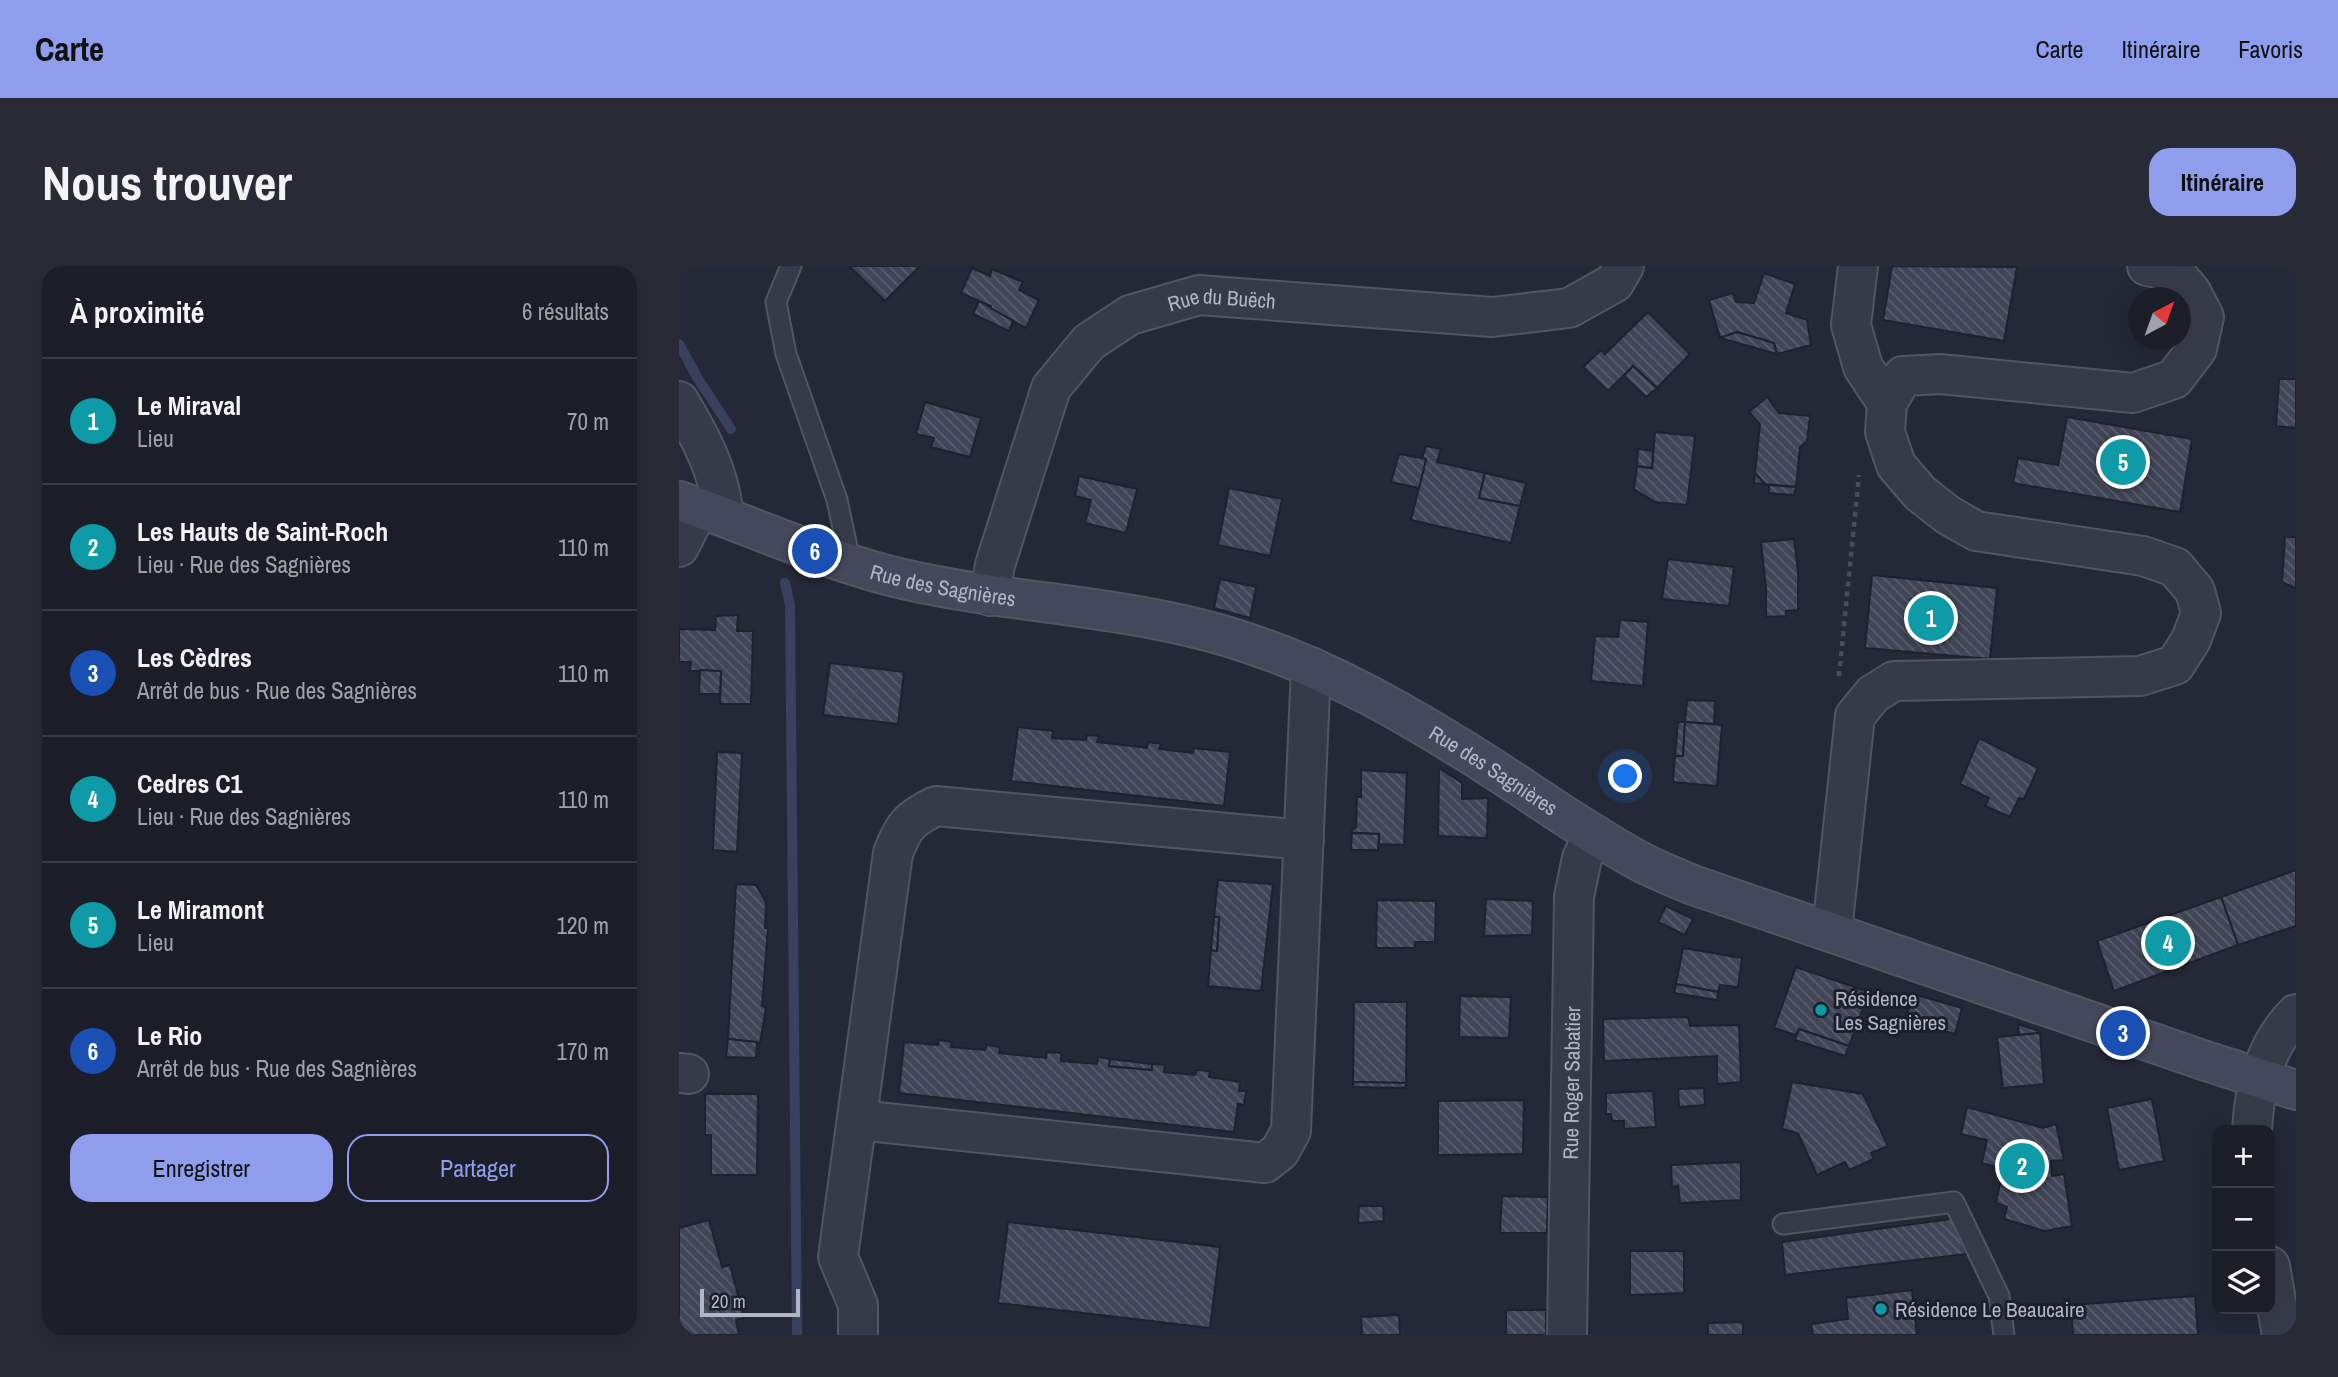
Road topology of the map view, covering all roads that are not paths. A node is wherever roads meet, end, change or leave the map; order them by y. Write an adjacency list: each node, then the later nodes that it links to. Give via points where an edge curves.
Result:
1 (791, 266): 9 (lane, via 776,302 786,354 837,500)
2 (1624, 266): 10 (street, Rue du Buëch, via 1614,283 1569,308 1492,317 1199,295 1130,315 1089,342 1051,387 995,565)
3 (1858, 266): 6 (street, via 1850,325 1863,368)
4 (2147, 266): 6 (street, via 2173,271 2204,317 2197,349 2174,379 2133,393 1940,374 1903,376)
5 (679, 401): 7 (street, via 713,464 721,489)
6 (1888, 403): 14 (street, via 1885,432 1896,465 1920,493 1948,515 1976,531 2143,556 2175,566 2195,591 2201,614 2175,665 2140,676 1894,681 1873,694 1855,716)
7 (701, 509): 8 (street); 9 (main road, Rue des Sagnières)
8 (679, 547)
9 (848, 563): 10 (main road, Rue des Sagnières)
10 (990, 596): 11 (main road, Rue des Sagnières, via 1116,611 1188,626)
11 (1311, 667): 12 (main road, Rue des Sagnières, via 1445,739); 13 (street)
12 (1594, 834): 14 (main road, Rue des Sagnières, via 1693,885); 22 (street, Rue Roger Sabatier, via 1582,858 1574,897)
13 (1304, 841): 17 (street, via 936,806 919,814 902,829 893,853); 17 (street, via 1291,1131 1280,1151 1265,1163)
14 (1832, 931): 16 (main road, Rue des Sagnières)
15 (2296, 1014): 16 (street, via 2270,1049)
16 (2278, 1084): 18 (street, via 2253,1112)
17 (858, 1120): 21 (street, via 838,1257 858,1306)
18 (2252, 1125)
19 (1783, 1224): 23 (lane, via 1954,1202 1999,1296)
20 (2275, 1295): 24 (street)
21 (858, 1335)
22 (1567, 1335)
23 (2004, 1335)
24 (2282, 1335)

